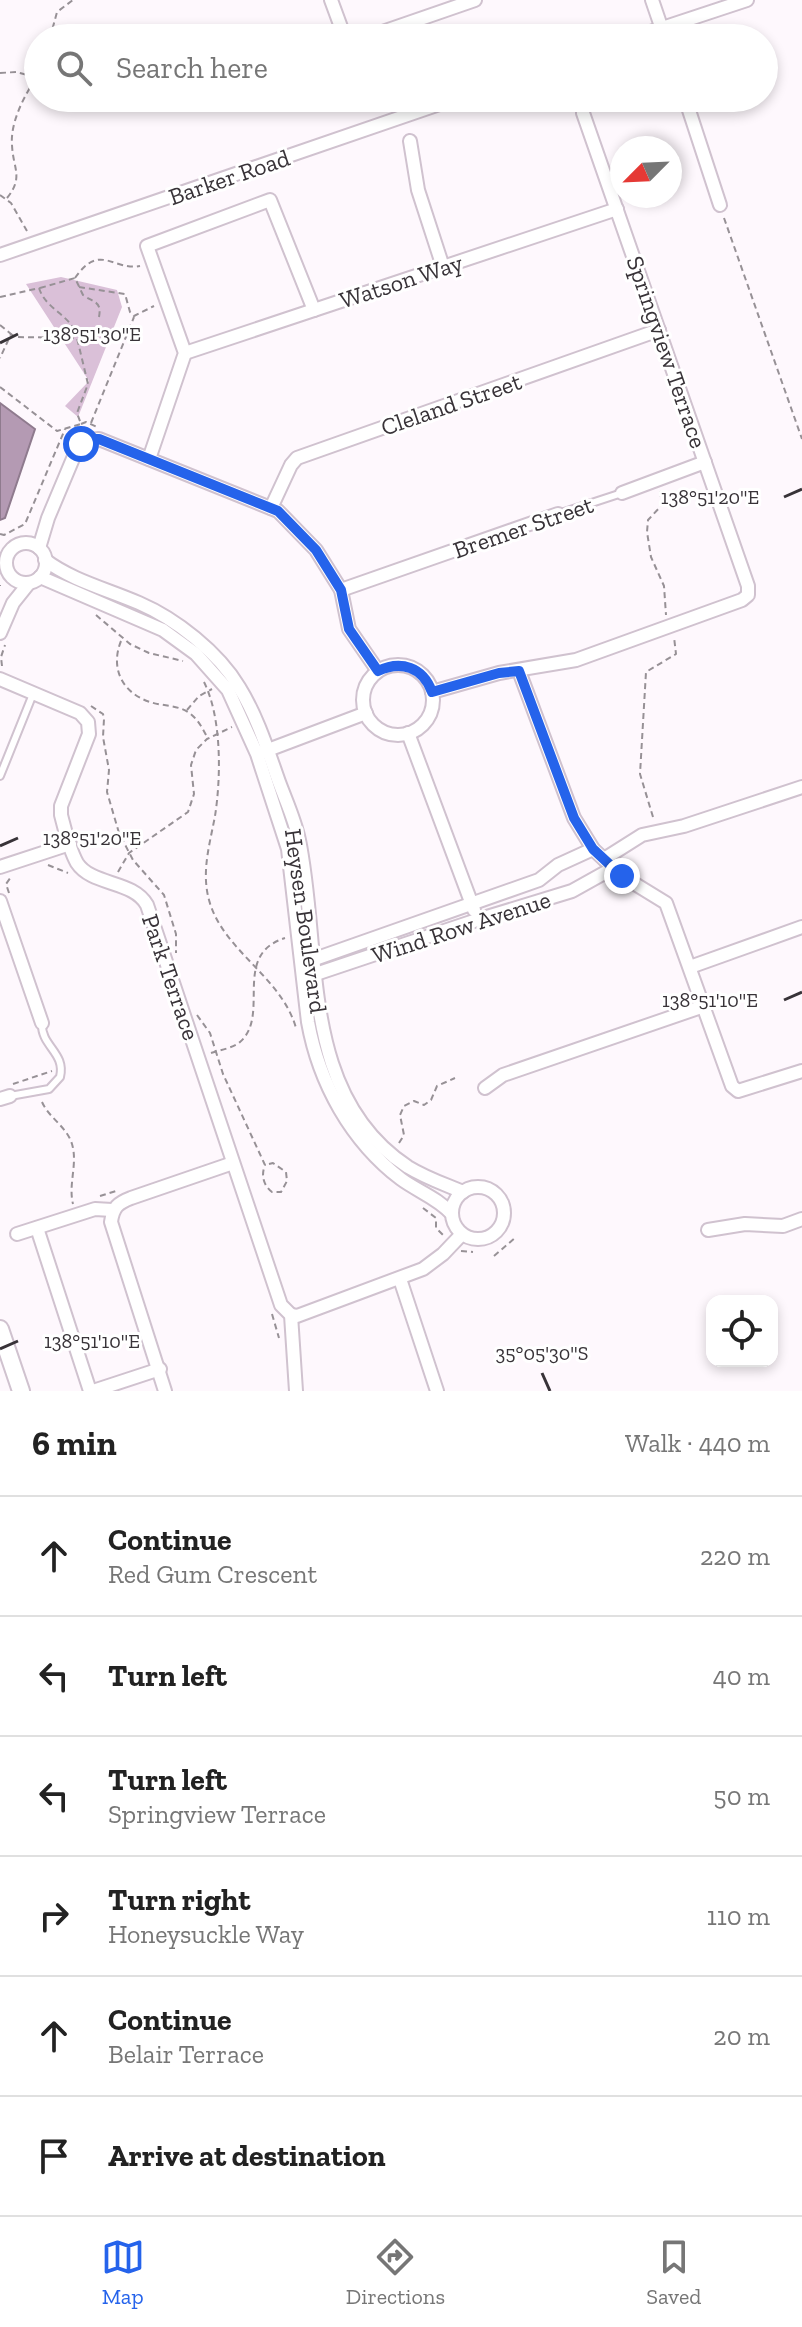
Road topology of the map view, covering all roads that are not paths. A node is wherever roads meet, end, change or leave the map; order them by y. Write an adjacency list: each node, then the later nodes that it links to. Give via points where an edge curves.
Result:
1 (331, 0): 5 (street)
2 (475, 0): 6 (street)
3 (652, 0): 7 (street)
4 (747, 0): 8 (street)
5 (340, 24)
6 (406, 24)
7 (660, 24)
8 (686, 24)
9 (416, 112): 15 (street, Barker Road)
10 (690, 112): 13 (street)
11 (583, 113): 14 (street, Springview Terrace)
12 (410, 141): 16 (street, via 418,190)
13 (720, 205)
14 (617, 209): 16 (street, Watson Way); 18 (street, Springview Terrace)
15 (0, 255)
16 (443, 267): 17 (street, Watson Way)
17 (314, 310): 19 (street, Watson Way); 19 (street, via 270,200 147,246)
18 (659, 330): 21 (street, Springview Terrace); 23 (street, Cleland Street, via 297,458)
19 (185, 353): 20 (street)
20 (149, 459): 23 (street); 26 (street, via 99,439 85,441)
21 (705, 462): 22 (street, Bremer Street); 36 (street, Springview Terrace, via 748,595 612,648)
22 (622, 493): 24 (lane, Bremer Street)
23 (271, 508): 32 (street, via 308,541)
24 (558, 514): 32 (street, Bremer Street)
25 (0, 543): 27 (street)
26 (33, 546): 27 (street); 29 (street)
27 (13, 547): 28 (street)
28 (3, 560): 30 (street)
29 (45, 560): 31 (street, via 46,567); 42 (street, Heysen Boulevard, via 60,572 150,608 194,637 238,684)
30 (12, 578): 31 (street); 33 (street)
31 (35, 580): 33 (street); 42 (street, Heysen Boulevard, via 163,630 196,654 228,690)
32 (341, 590): 35 (street, via 349,629)
33 (13, 603): 34 (street)
34 (4, 636)
35 (378, 671): 38 (street, via 410,667 421,673); 40 (street, via 365,690)
36 (519, 671): 38 (street, Springview Terrace); 46 (street, via 574,818)
37 (2, 674): 39 (street, Park Terrace)
38 (432, 692): 41 (street, via 426,722)
39 (34, 693): 43 (lane); 45 (street, Park Terrace, via 80,713 88,722 89,734 61,806)
40 (366, 713): 41 (street, via 379,729); 42 (street)
41 (408, 733): 50 (street)
42 (262, 752): 53 (street, Heysen Boulevard, via 288,849 299,936); 53 (street, Heysen Boulevard, via 299,839)
43 (0, 776)
44 (802, 787): 47 (street, Wind Row Avenue, via 642,835)
45 (70, 844): 48 (street); 61 (street, Park Terrace, via 79,865 139,894 147,905)
46 (593, 849): 47 (street); 50 (street, Wind Row Avenue, via 539,880)
47 (609, 863): 51 (street, Wind Row Avenue, via 572,891); 54 (street, via 666,903)
48 (0, 867)
49 (0, 901): 57 (street)
50 (472, 905): 51 (street); 53 (street, Wind Row Avenue)
51 (477, 920): 55 (street, Wind Row Avenue)
52 (802, 927): 54 (street)
53 (308, 961): 55 (street, Heysen Boulevard)
54 (690, 967): 56 (street)
55 (309, 976): 62 (street, Heysen Boulevard, via 323,1036 352,1107 407,1165); 64 (street, Heysen Boulevard, via 314,1048 345,1118 382,1164)
56 (704, 1006): 58 (street, via 738,1091); 59 (street, via 503,1075)
57 (42, 1023): 60 (lane, via 62,1069 56,1084 41,1091)
58 (801, 1074)
59 (485, 1088)
60 (8, 1093)
61 (233, 1163): 63 (street, via 131,1198); 71 (street, Park Terrace, via 281,1305)
62 (463, 1192): 64 (street); 69 (street, via 480,1187 496,1194 504,1219 487,1238)
63 (112, 1210): 66 (street, via 95,1209); 73 (street, via 111,1222)
64 (452, 1214): 69 (street)
65 (802, 1219): 67 (street, via 783,1226 745,1224)
66 (37, 1228): 68 (street); 75 (street)
67 (708, 1230)
68 (17, 1234)
69 (457, 1239): 70 (street, via 423,1269)
70 (400, 1279): 71 (street); 78 (street)
71 (291, 1315): 77 (street, Park Terrace)
72 (0, 1329): 74 (street)
73 (160, 1369): 75 (street); 76 (street)
74 (21, 1391)
75 (92, 1391)
76 (165, 1391)
77 (296, 1391)
78 (437, 1391)

